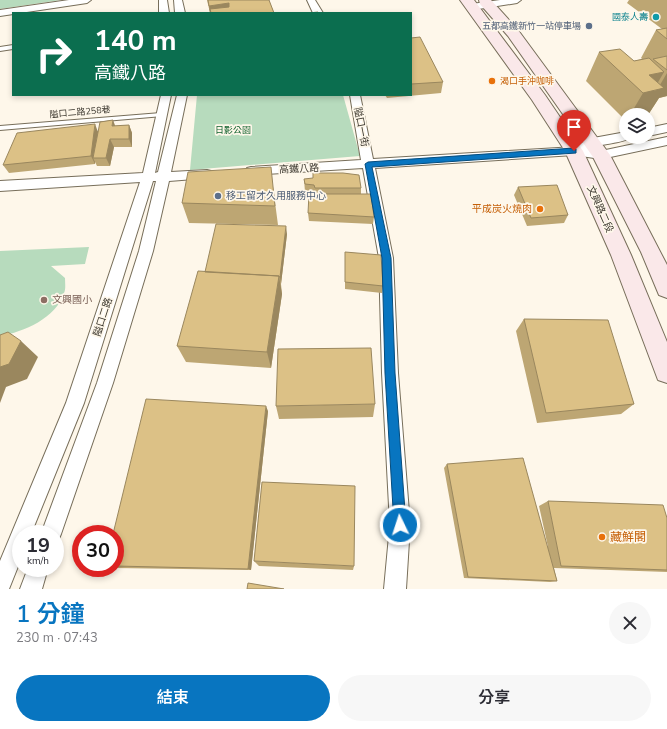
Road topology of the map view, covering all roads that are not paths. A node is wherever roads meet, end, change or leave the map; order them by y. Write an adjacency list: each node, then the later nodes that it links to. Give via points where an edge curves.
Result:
1 (88, 0): 10 (street)
2 (163, 0): 7 (street)
3 (178, 0): 8 (street)
4 (311, 0): 9 (street)
5 (516, 0): 6 (street)
6 (478, 3): 22 (street, 文興路二段, via 513,33)
7 (164, 12)
8 (180, 12)
9 (317, 12)
10 (0, 13)
11 (12, 47): 12 (lane)
12 (0, 49)
13 (166, 96): 16 (street, 隘口二路)
14 (182, 96): 26 (street, 隘口二路)
15 (355, 96): 23 (street, 隘口一街)
16 (161, 114): 17 (lane, 隘口二路258巷); 26 (street, 隘口二路)
17 (0, 128)
18 (667, 128): 19 (street)
19 (655, 131)
20 (619, 138): 22 (street, 高鐵八路)
21 (667, 141): 22 (street, 高鐵八路)
22 (589, 149): 23 (street, 高鐵八路); 28 (street, 文興路二段, via 651,252); 29 (street, 文興路二段, via 621,255)
23 (368, 164): 24 (street, 高鐵八路); 36 (street, 隘口一街, via 386,258 390,373 400,525)
24 (242, 172)
25 (218, 173): 26 (street)
26 (156, 177): 27 (street); 30 (street, 隘口二路, via 75,404); 31 (street, 隘口二路, via 146,251 105,383)
27 (0, 186)
28 (667, 289)
29 (667, 372)
30 (25, 525)
31 (54, 525)
32 (12, 556): 34 (street, 隘口二路)
33 (35, 577): 35 (street)
34 (0, 586)
35 (31, 589)
36 (395, 589)

